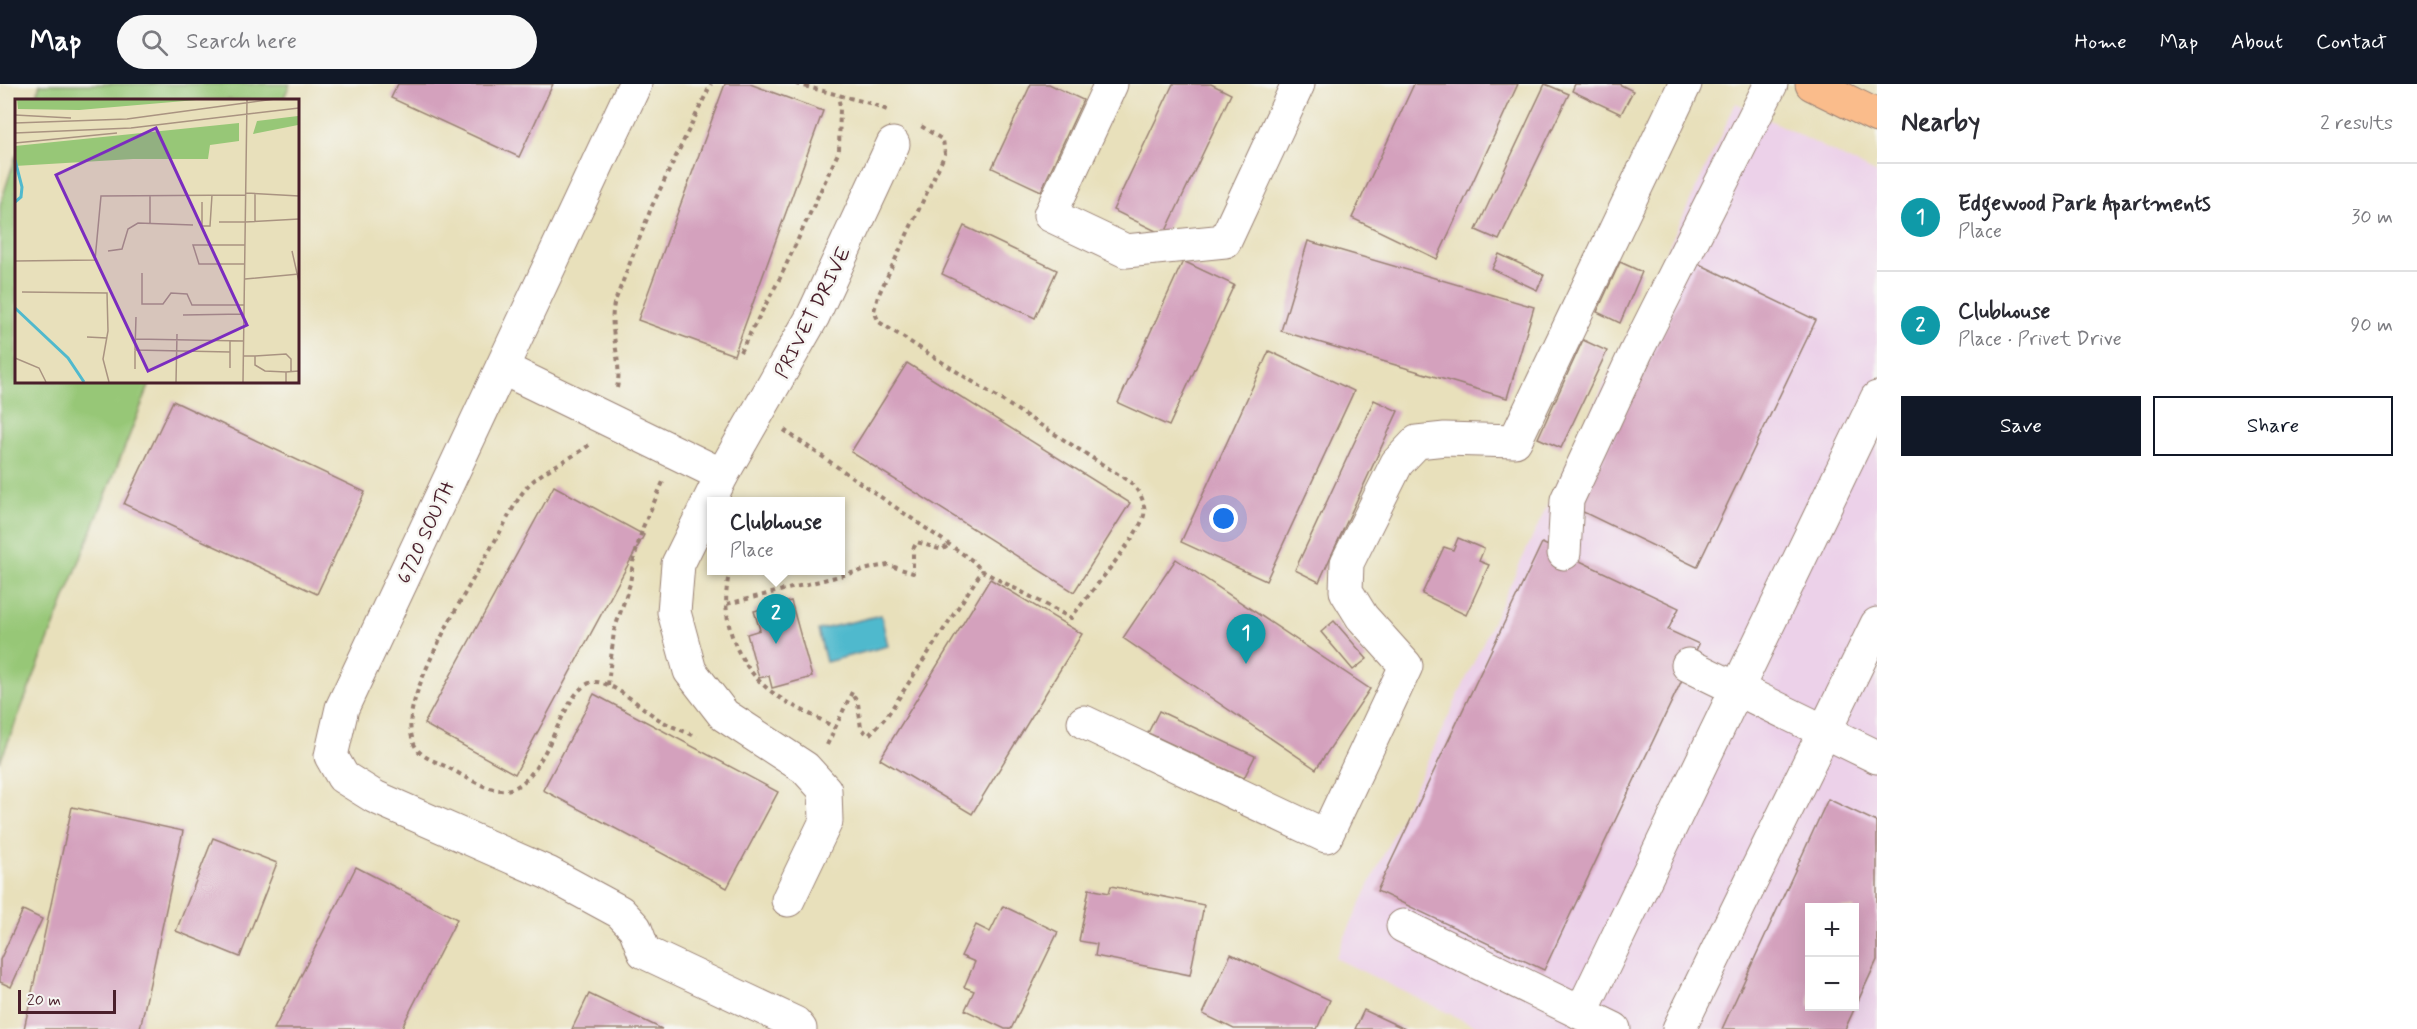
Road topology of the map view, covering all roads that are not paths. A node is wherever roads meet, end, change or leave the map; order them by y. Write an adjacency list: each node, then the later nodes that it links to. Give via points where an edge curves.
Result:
1 (635, 84): 9 (street, 6720 SOUTH)
2 (1111, 84): 3 (street, via 1050,215 1126,251 1225,241)
3 (1298, 84)
4 (1684, 84): 18 (street, via 1515,441 1417,442 1397,463 1347,563 1346,591 1362,617 1406,666 1326,836)
5 (1771, 84): 14 (street, via 1636,352 1567,500)
6 (1812, 84): 7 (main road)
7 (1877, 116)
8 (899, 126): 11 (street, PRIVET DRIVE, via 813,316)
9 (502, 368): 11 (street); 24 (street, 6720 SOUTH, via 342,708 330,756 343,777 375,796 549,873 620,912 635,928 644,952 795,1023)
10 (1877, 398): 17 (street)
11 (722, 475): 12 (street, PRIVET DRIVE)
12 (711, 497)
13 (707, 505): 21 (street, PRIVET DRIVE, via 678,564 674,612 690,671 724,716 805,768 825,790 826,821)
14 (1564, 553)
15 (1877, 624): 19 (street)
16 (1688, 665): 17 (street)
17 (1738, 689): 19 (street); 23 (street)
18 (1084, 722)
19 (1824, 732): 20 (street); 26 (street)
20 (1877, 757)
21 (788, 900)
22 (1403, 926): 23 (street)
23 (1581, 1013): 25 (street)
24 (800, 1029)
25 (1614, 1029)
26 (1679, 1029)

